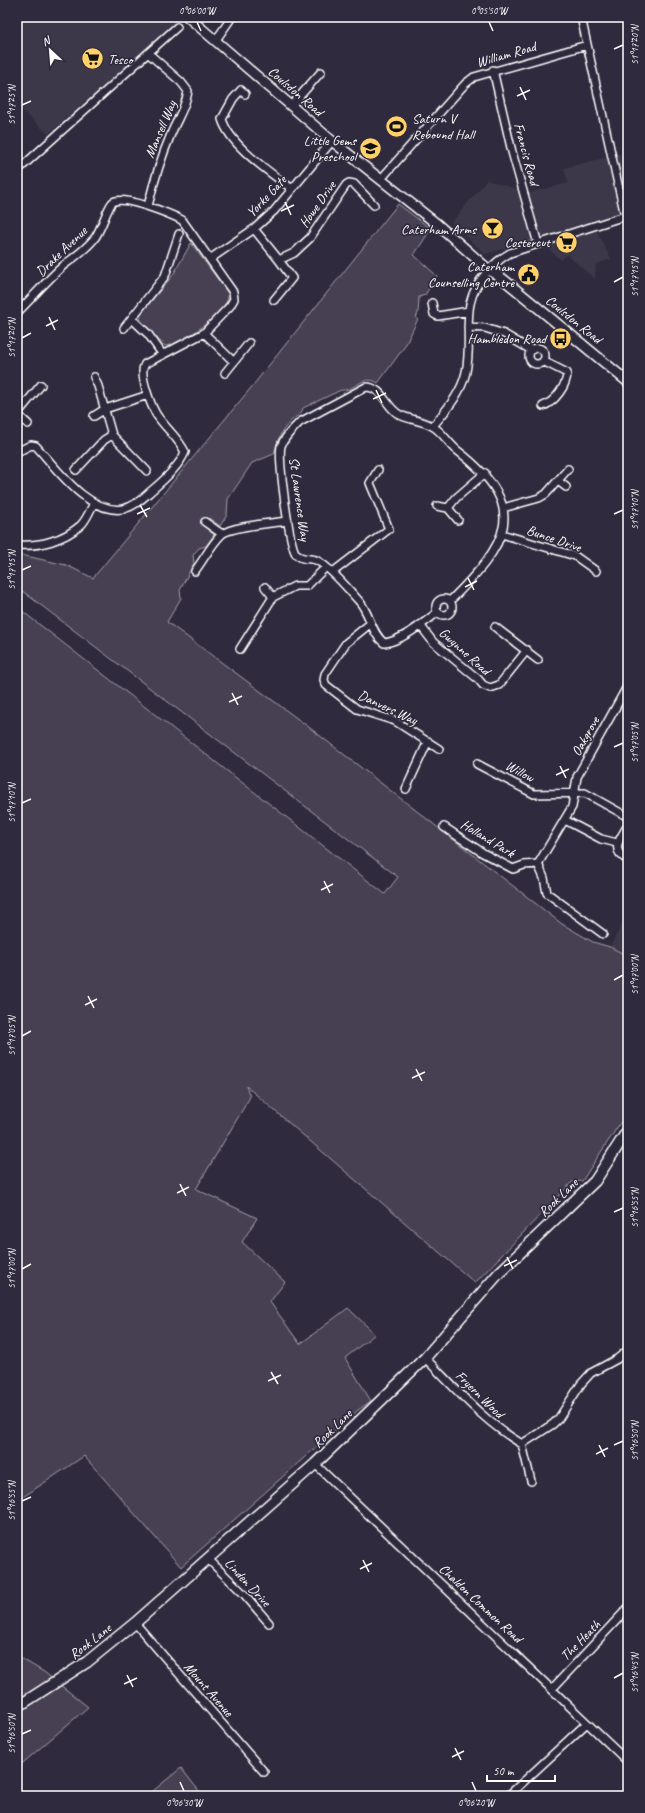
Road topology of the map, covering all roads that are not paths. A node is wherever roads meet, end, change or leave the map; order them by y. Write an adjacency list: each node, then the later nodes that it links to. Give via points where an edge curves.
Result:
1 (188, 17): 5 (street, Coulsdon Road)
2 (232, 17): 5 (street)
3 (581, 17): 6 (street)
4 (177, 27): 7 (street)
5 (216, 40): 11 (street, Coulsdon Road)
6 (587, 45): 8 (street, William Road); 18 (street)
7 (148, 53): 13 (street); 17 (street, Mansell Way, via 188,91 186,102 158,167)
8 (493, 70): 14 (street, William Road, via 474,77 465,84); 21 (street, Francis Road, via 512,152)
9 (321, 72): 11 (street)
10 (245, 94): 15 (street, via 241,90 233,100 222,119 225,128 248,154)
11 (291, 106): 12 (street, Coulsdon Road)
12 (332, 141): 14 (street, Coulsdon Road); 15 (street, Yorke Gate)
13 (17, 171)
14 (381, 179): 24 (street, Coulsdon Road)
15 (292, 189): 19 (street, Yorke Gate, via 274,211)
16 (374, 205): 23 (street, Howe Drive, via 354,184 346,184 310,238 294,252)
17 (148, 206): 22 (street, Drake Avenue, via 182,220); 28 (street, Drake Avenue, via 117,200 112,202 96,238 45,283)
18 (627, 216): 21 (street)
19 (254, 229): 22 (street, Yorke Gate); 23 (street)
20 (179, 234): 29 (street, via 165,276)
21 (538, 244): 24 (street, via 500,258)
22 (210, 259): 32 (street, Drake Avenue, via 233,292 234,299)
23 (279, 260): 25 (street, via 292,278)
24 (489, 270): 27 (street, via 473,291); 40 (street, Coulsdon Road)
25 (274, 300)
26 (432, 303): 27 (street, via 432,310 438,316)
27 (469, 311): 30 (street)
28 (17, 313)
29 (132, 319): 31 (street); 35 (street, via 148,334)
30 (468, 327): 34 (street, via 485,328 504,334); 48 (street, via 469,351 459,393)
31 (124, 328)
32 (204, 333): 35 (street); 37 (street)
33 (249, 343): 37 (street)
34 (531, 350): 36 (street, via 541,349 545,356); 36 (street, via 529,355 532,362 538,364)
35 (163, 355): 42 (street, via 142,368)
36 (543, 361): 43 (street, via 567,373 567,379 551,403)
37 (234, 362): 38 (street)
38 (225, 373)
39 (94, 377): 44 (street)
40 (628, 382)
41 (41, 385): 45 (street)
42 (148, 395): 44 (street); 58 (street, via 156,414 181,444 185,452 182,458 138,503 123,509 106,508)
43 (543, 406)
44 (105, 409): 46 (street); 49 (street)
45 (17, 414): 47 (street)
46 (94, 416)
47 (28, 424)
48 (433, 426): 55 (street, St Lawrence Way, via 451,446); 63 (street, St Lawrence Way, via 399,414 373,387 366,387 300,422 282,446 280,459)
49 (112, 435): 52 (street); 54 (street)
50 (17, 452): 58 (street, via 31,445 36,446 66,480)
51 (568, 469): 56 (street)
52 (76, 470)
53 (378, 470): 71 (street, via 370,483 389,529)
54 (147, 471)
55 (485, 473): 60 (street); 61 (street, St Lawrence Way)
56 (558, 481): 57 (street); 61 (street, via 539,498)
57 (566, 487)
58 (94, 503): 67 (street, via 82,524 66,536 44,544)
59 (437, 506): 60 (street)
60 (448, 508): 62 (street)
61 (503, 508): 66 (street, St Lawrence Way, via 505,518)
62 (458, 520)
63 (288, 521): 65 (street, via 248,526); 68 (street, St Lawrence Way, via 295,552 302,558 312,558)
64 (206, 522): 65 (street)
65 (222, 534): 69 (street)
66 (502, 534): 70 (street, Bunce Drive, via 575,556); 74 (street, St Lawrence Way, via 475,574)
67 (17, 545)
68 (326, 567): 71 (street, St Lawrence Way); 73 (street, via 307,586 295,586)
69 (195, 571)
70 (596, 571)
71 (333, 572): 76 (street, St Lawrence Way, via 361,602)
72 (265, 587): 73 (street)
73 (273, 597): 79 (street)
74 (450, 601): 75 (street, via 443,599 438,602); 75 (street, via 450,613 442,615)
75 (438, 612): 77 (street, St Lawrence Way)
76 (371, 623): 77 (street, St Lawrence Way, via 384,643 397,639); 83 (street, Danvers Way, via 346,643 325,674 326,685 357,709 395,721)
77 (420, 625): 80 (street, Gwynne Road, via 433,642 483,685 490,688 499,685)
78 (495, 627): 80 (street)
79 (240, 649)
80 (527, 650): 81 (street)
81 (538, 660)
82 (628, 685): 87 (street, Oakgrove, via 577,777)
83 (428, 742): 84 (street, Danvers Way); 86 (street, Danvers Way)
84 (439, 749)
85 (478, 764): 87 (street, Willow, via 534,794)
86 (406, 789)
87 (576, 793): 88 (street, via 585,794); 89 (street, Oakgrove)
88 (628, 817)
89 (565, 820): 92 (street, via 601,839); 94 (street, Oakgrove)
90 (628, 825): 92 (street)
91 (444, 827): 94 (street, Holland Park, via 482,853 513,869)
92 (617, 843): 93 (street, via 618,852)
93 (628, 860)
94 (538, 864): 95 (street, via 547,894)
95 (603, 934)
96 (628, 1130): 98 (main road, Rook Lane, via 595,1181 499,1273)
97 (628, 1350): 99 (street, via 591,1373 559,1418)
98 (425, 1358): 99 (street, Fryern Wood, via 485,1419); 100 (main road, Rook Lane)
99 (522, 1444): 101 (street)
100 (315, 1464): 102 (main road, Rook Lane); 106 (street, Chaldon Common Road)
101 (531, 1481)
102 (207, 1558): 104 (main road, Rook Lane); 105 (street, Linden Drive, via 244,1594)
103 (628, 1608): 106 (street, The Heath)
104 (135, 1623): 107 (main road, Rook Lane, via 87,1662); 110 (street, Mount Avenue)
105 (269, 1624)
106 (552, 1688): 108 (street, Chaldon Common Road)
107 (17, 1708)
108 (587, 1723): 109 (street, Chaldon Common Road); 111 (street)
109 (628, 1762)
110 (264, 1772)
111 (508, 1796)

